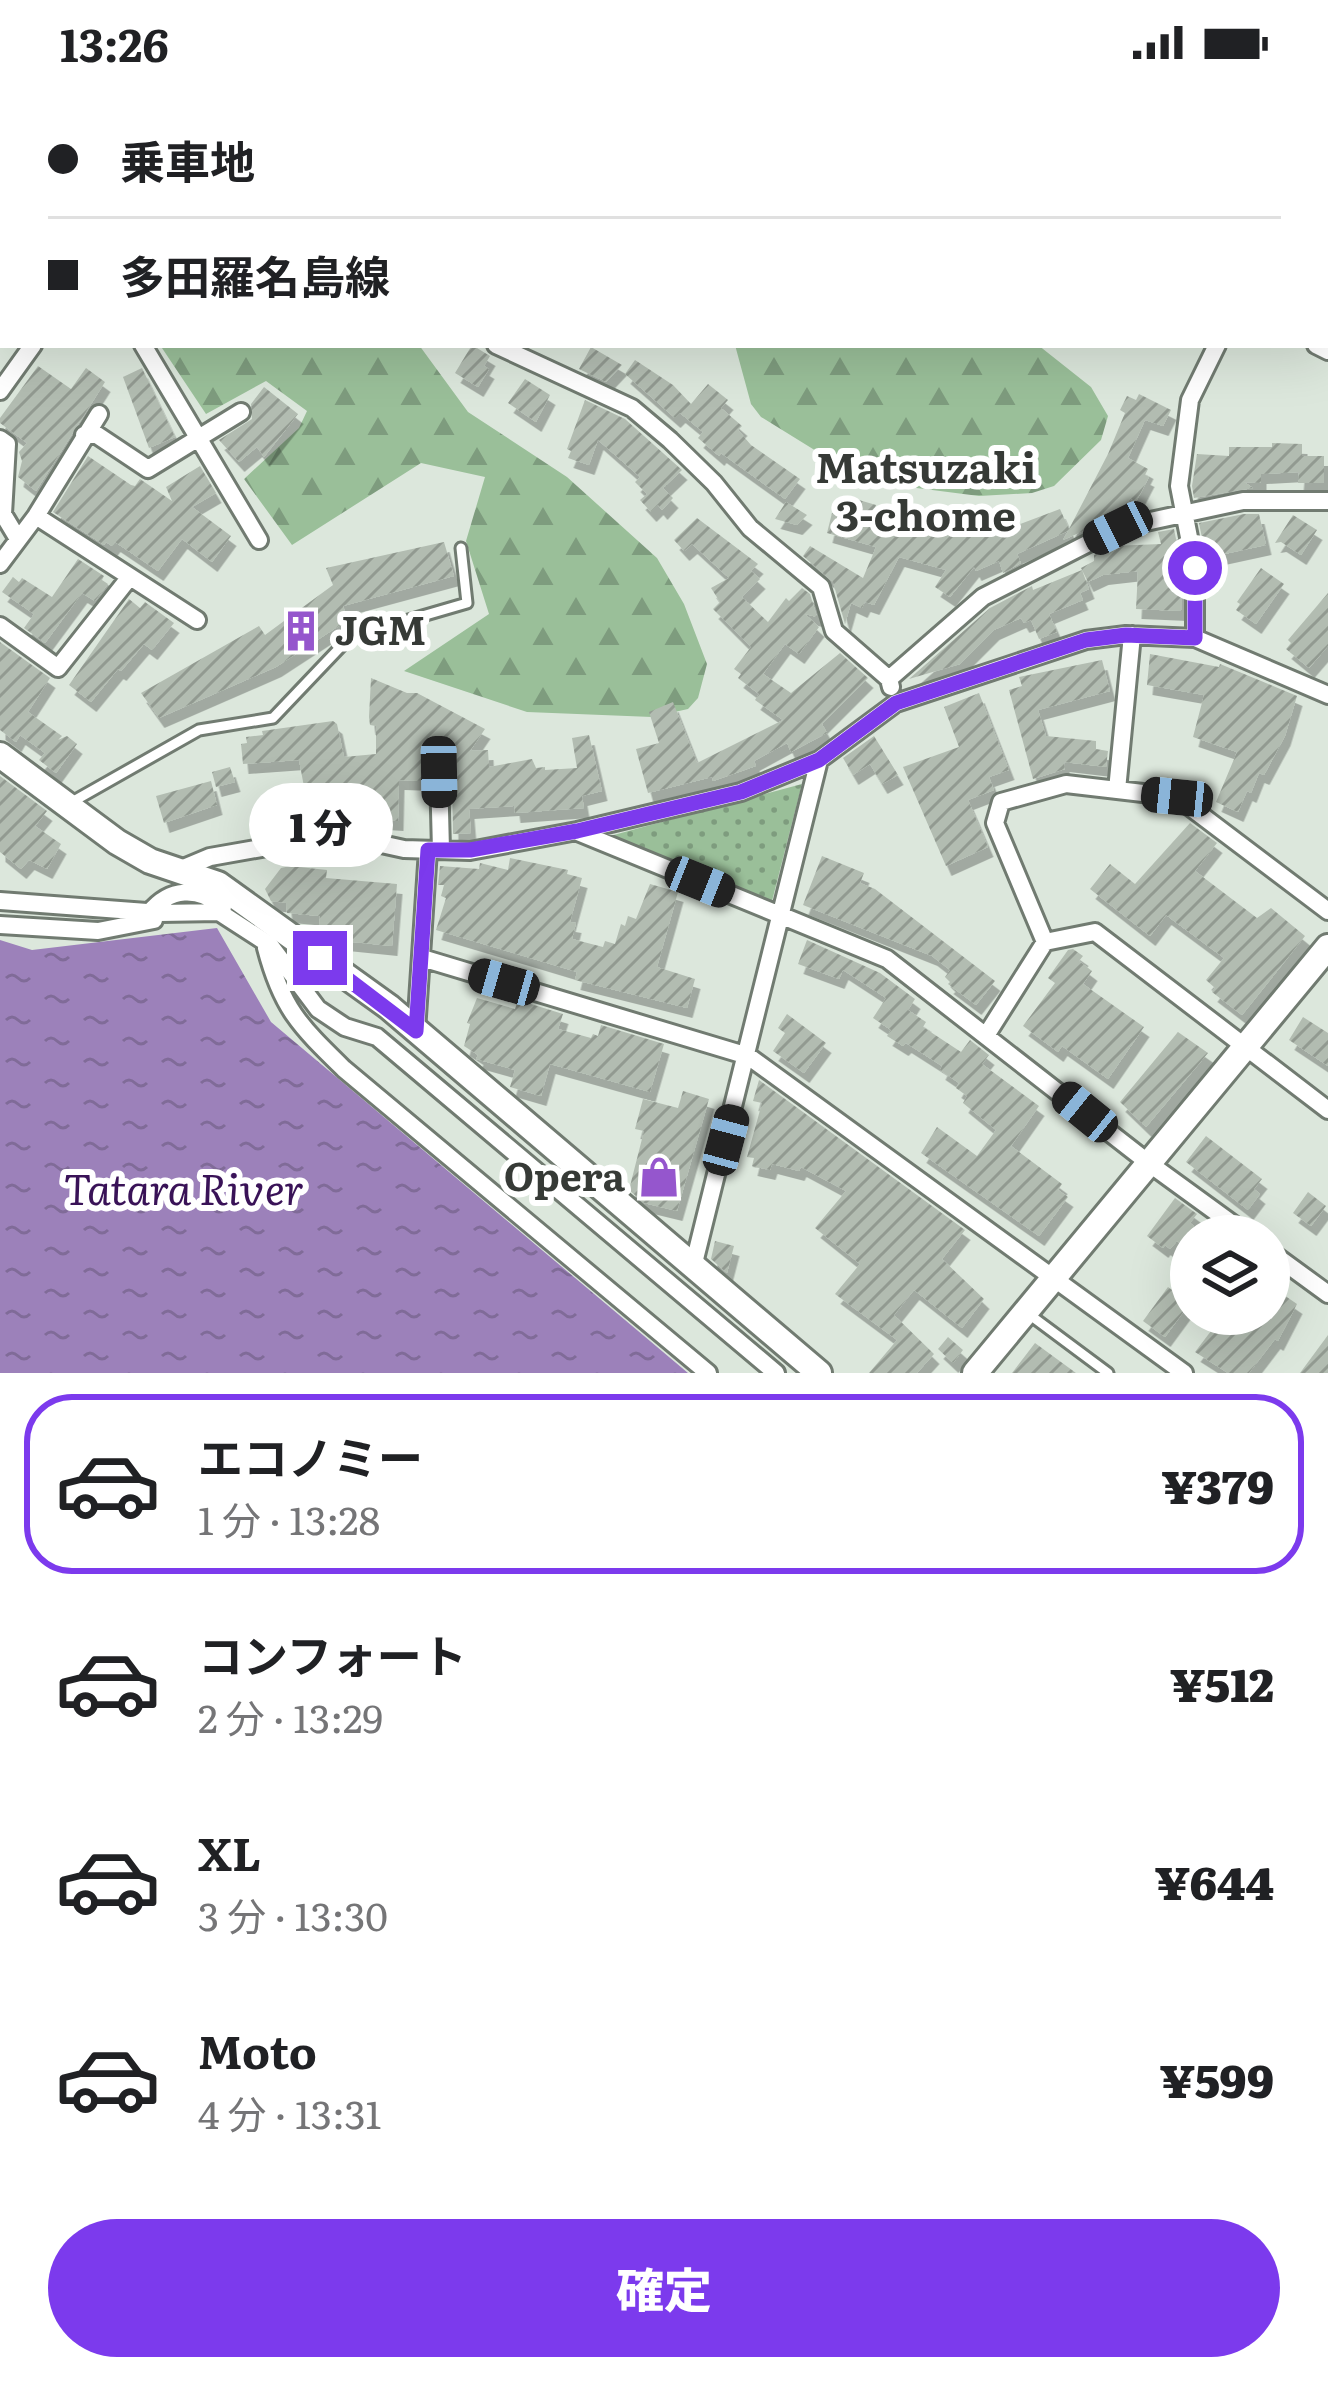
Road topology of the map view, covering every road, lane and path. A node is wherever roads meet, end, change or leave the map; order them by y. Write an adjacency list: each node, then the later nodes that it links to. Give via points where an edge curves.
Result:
1 (31, 348): 5 (street)
2 (145, 348): 9 (street)
3 (502, 348): 23 (street, via 632,408 670,440 750,528 821,587 834,631)
4 (1216, 348): 12 (street, via 1190,400)
5 (0, 391)
6 (241, 412): 9 (street)
7 (99, 414): 8 (street)
8 (84, 435): 9 (street, via 97,435 148,469); 13 (street)
9 (199, 438): 15 (street)
10 (0, 439): 14 (street, via 7,444 3,514)
11 (1328, 501): 12 (street, via 1243,501)
12 (1183, 512): 22 (street, via 1195,568); 23 (street, via 1118,528 982,597)
13 (36, 516): 14 (street); 18 (street)
14 (18, 539): 17 (street)
15 (259, 540)
16 (461, 548): 30 (lane, via 467,603 350,638 273,718 199,730)
17 (0, 564)
18 (129, 578): 19 (street); 20 (street, via 58,668)
19 (197, 620)
20 (0, 626)
21 (1132, 635): 22 (street); 25 (street, via 1086,640); 29 (street)
22 (1195, 638): 24 (street)
23 (889, 679): 25 (street)
24 (1328, 695)
25 (896, 703): 27 (street)
26 (0, 755): 30 (main road)
27 (819, 760): 31 (street, via 741,792); 39 (street)
28 (439, 772): 32 (street)
29 (1117, 790): 35 (street, via 1177,797); 42 (street, via 1066,784 1001,802 995,823)
30 (67, 805): 33 (main road, via 134,852)
31 (577, 831): 32 (street); 39 (street)
32 (434, 850): 33 (street, via 301,841 209,856); 44 (street)
33 (178, 870): 45 (main road, via 218,884)
34 (0, 901): 36 (street)
35 (1328, 911)
36 (149, 913): 37 (street); 38 (street, via 160,898 181,892 207,895)
37 (188, 913): 38 (street); 40 (street, via 98,931)
38 (222, 914): 41 (street)
39 (782, 915): 46 (street, via 887,958); 48 (street)
40 (0, 925)
41 (265, 942): 57 (street, via 276,988 298,1024 344,1069); 58 (street, via 318,1010 377,1037)
42 (1046, 942): 46 (street); 47 (street, via 1094,932)
43 (1328, 947): 47 (main road)
44 (422, 958): 45 (street); 48 (street)
45 (416, 1031): 53 (main road)
46 (987, 1034): 50 (street)
47 (1246, 1048): 49 (street); 50 (main road)
48 (748, 1056): 53 (street); 54 (street)
49 (1328, 1110)
50 (1150, 1164): 51 (street); 54 (main road)
51 (1220, 1215)
52 (1290, 1266): 55 (street)
53 (692, 1267): 59 (main road)
54 (1055, 1277): 56 (main road); 62 (street)
55 (1328, 1294)
56 (1026, 1312): 60 (main road); 61 (lane)
57 (708, 1373)
58 (776, 1373)
59 (819, 1373)
60 (975, 1373)
61 (1108, 1373)
62 (1184, 1373)

